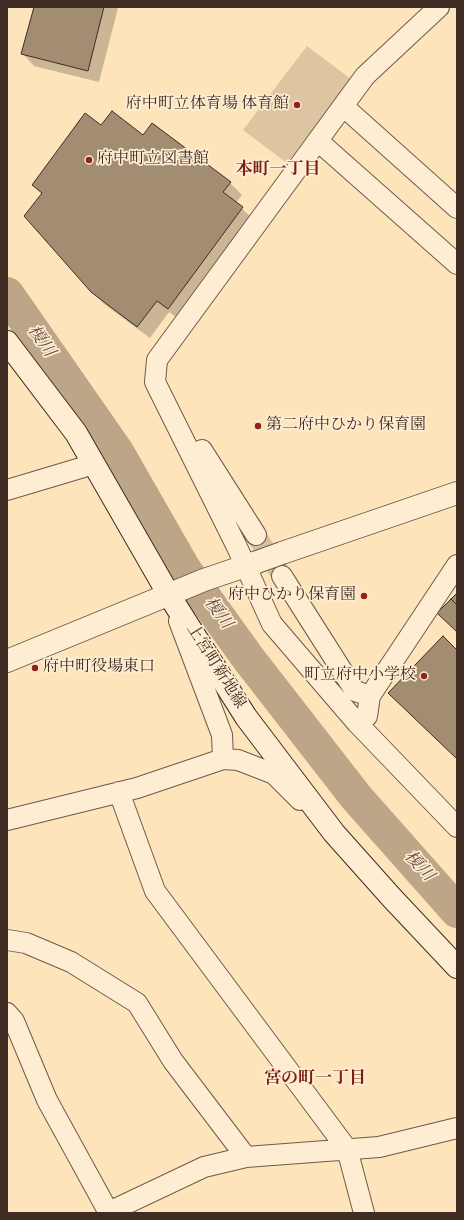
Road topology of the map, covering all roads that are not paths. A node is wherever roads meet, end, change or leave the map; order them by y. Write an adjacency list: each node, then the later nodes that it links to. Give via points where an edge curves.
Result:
1 (439, 7): 2 (street, via 365,76)
2 (343, 106): 3 (street); 4 (street)
3 (318, 140): 5 (street); 7 (street, via 158,360 155,382)
4 (457, 208)
5 (457, 264)
6 (7, 342): 8 (main road, 上宮町新地線, via 76,433)
7 (174, 418): 11 (street, via 186,422); 13 (street)
8 (94, 464): 9 (street); 15 (main road, 上宮町新地線)
9 (7, 490)
10 (457, 493): 13 (main road, bridge)
11 (256, 535)
12 (457, 565): 17 (street)
13 (245, 566): 15 (main road); 18 (street, via 272,624)
14 (282, 576): 17 (street, via 355,691)
15 (178, 591): 16 (main road); 19 (street, via 222,735); 23 (main road, 上宮町新地線, via 246,717)
16 (7, 661)
17 (370, 696): 18 (street, via 366,716)
18 (357, 723): 22 (street)
19 (223, 759): 20 (street); 23 (street, via 238,760 274,774)
20 (119, 792): 21 (street); 28 (street, via 155,891)
21 (7, 820)
22 (457, 827)
23 (334, 833): 25 (main road, 上宮町新地線)
24 (7, 940): 29 (street, via 26,943 71,962 137,1002 173,1061)
25 (457, 967)
26 (7, 1013): 30 (street, via 14,1021 47,1100)
27 (457, 1128): 28 (street, via 379,1147)
28 (347, 1149): 29 (street); 31 (street)
29 (246, 1157): 30 (street, via 204,1166)
30 (109, 1213)
31 (364, 1213)

